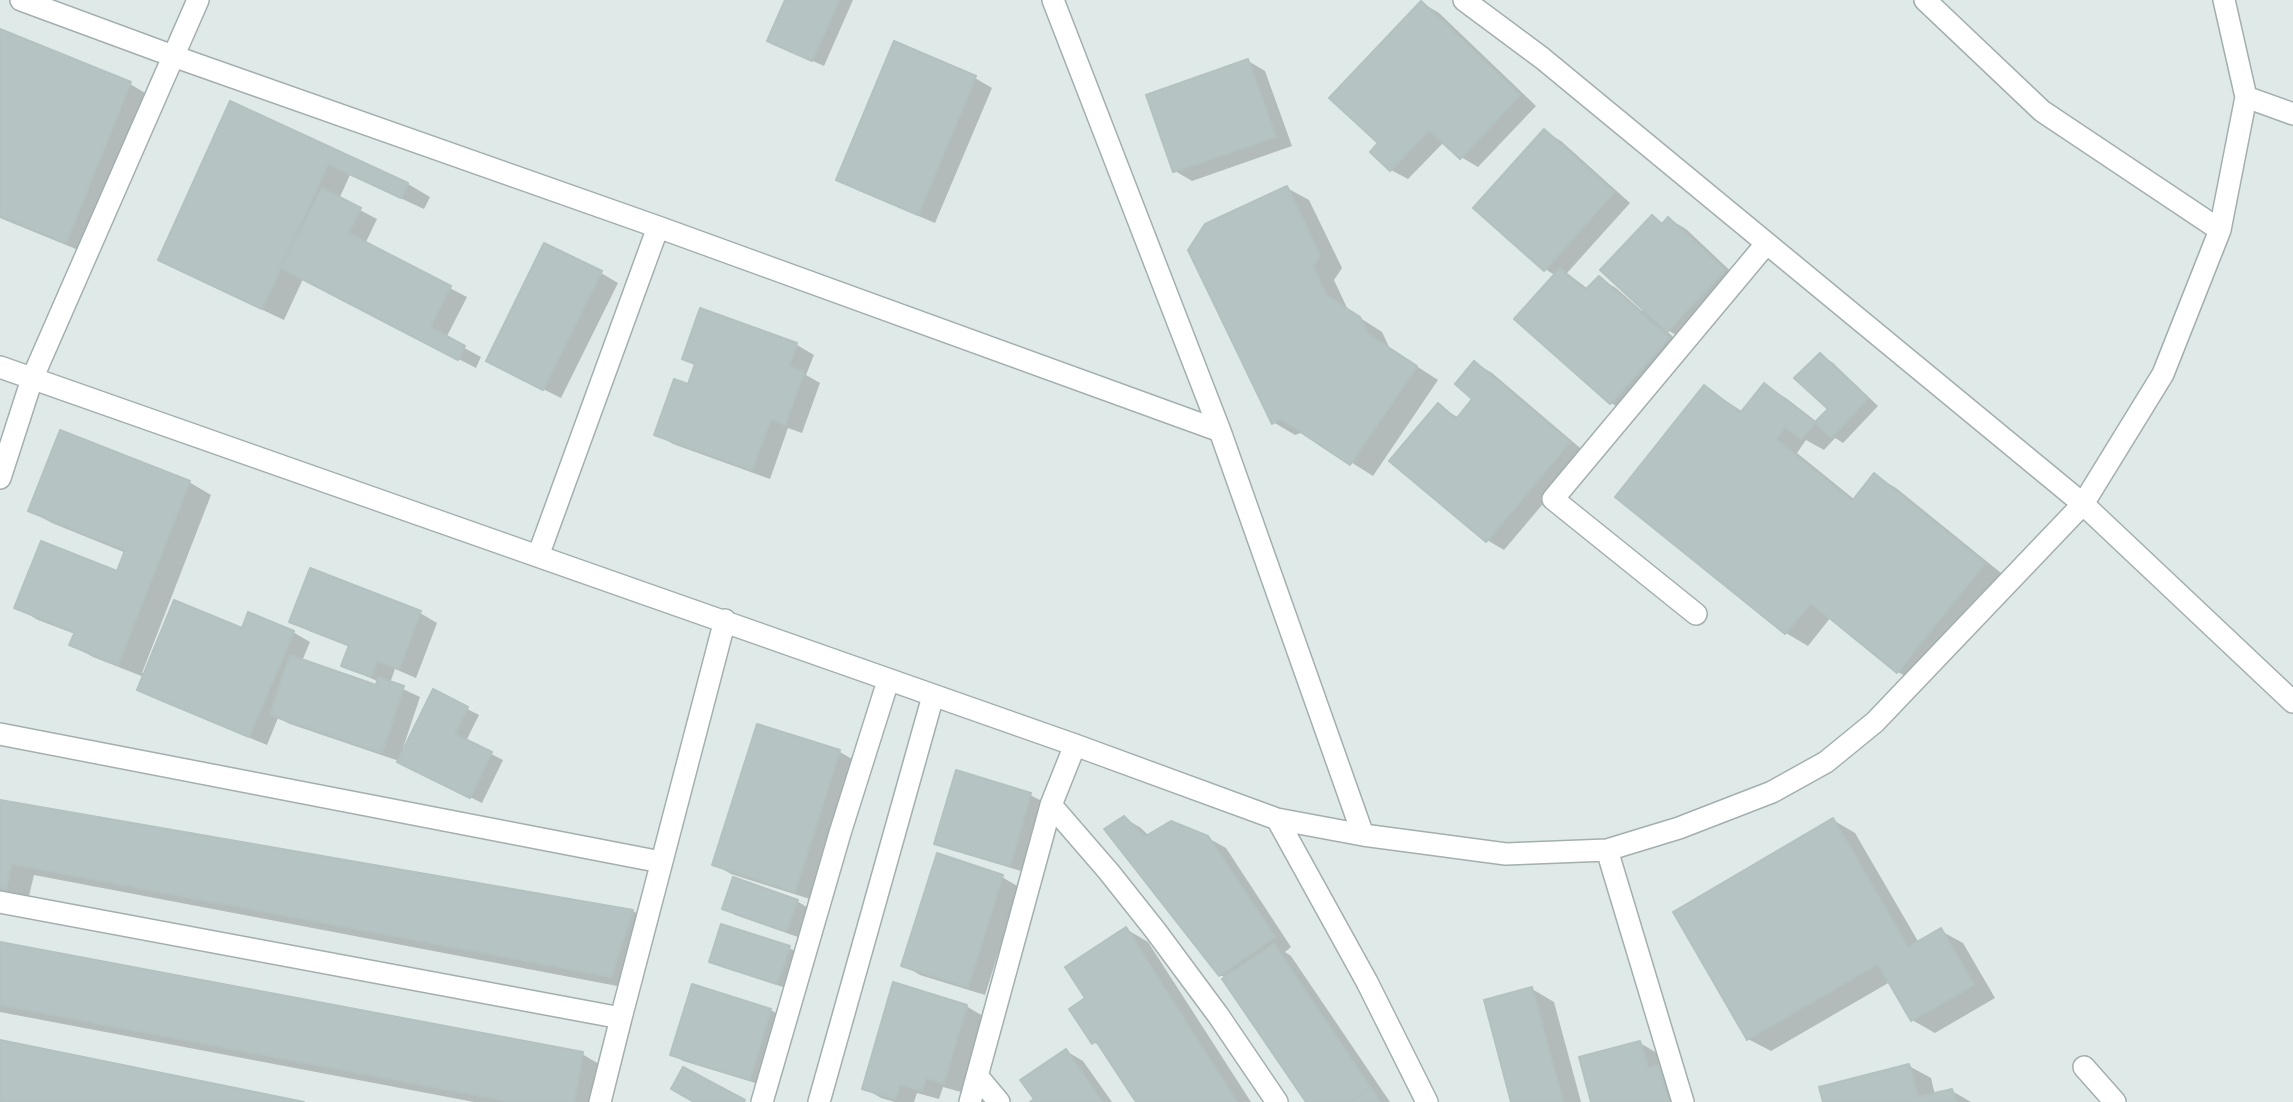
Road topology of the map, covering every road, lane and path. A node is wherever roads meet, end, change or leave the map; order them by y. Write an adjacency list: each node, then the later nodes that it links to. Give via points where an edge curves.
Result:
1 (21, 0): 7 (street)
2 (198, 0): 7 (street)
3 (1053, 0): 15 (street)
4 (1464, 0): 12 (street, via 1542,58)
5 (1925, 0): 11 (street, via 2042,111)
6 (2224, 0): 8 (street)
7 (173, 56): 10 (street); 14 (street)
8 (2246, 97): 9 (street); 11 (street)
9 (2293, 114)
10 (658, 227): 15 (street); 18 (street)
11 (2220, 230): 17 (street, via 2163,374)
12 (1766, 244): 17 (street); 19 (street, via 1553,499)
13 (0, 367): 14 (street)
14 (32, 379): 16 (street); 18 (street)
15 (1220, 431): 28 (street)
16 (0, 478)
17 (2083, 504): 23 (street); 29 (street, via 1875,722 1826,762 1772,792)
18 (538, 556): 20 (street)
19 (1696, 614)
20 (724, 620): 21 (street); 30 (street)
21 (888, 681): 22 (street); 36 (street)
22 (933, 696): 25 (street); 37 (street)
23 (2293, 702)
24 (0, 734): 30 (street)
25 (1075, 745): 26 (street); 27 (street)
26 (1051, 805): 34 (street); 40 (street, via 1154,930)
27 (1278, 820): 28 (street); 41 (street)
28 (1363, 835): 29 (street, via 1506,854)
29 (1607, 850): 42 (street)
30 (661, 862): 32 (street)
31 (0, 902): 32 (street)
32 (621, 1018): 35 (street)
33 (2084, 1067): 43 (street)
34 (978, 1077): 38 (street); 39 (street)
35 (600, 1102)
36 (762, 1102)
37 (819, 1102)
38 (970, 1102)
39 (999, 1102)
40 (1277, 1102)
41 (1427, 1102)
42 (1682, 1102)
43 (2115, 1102)

